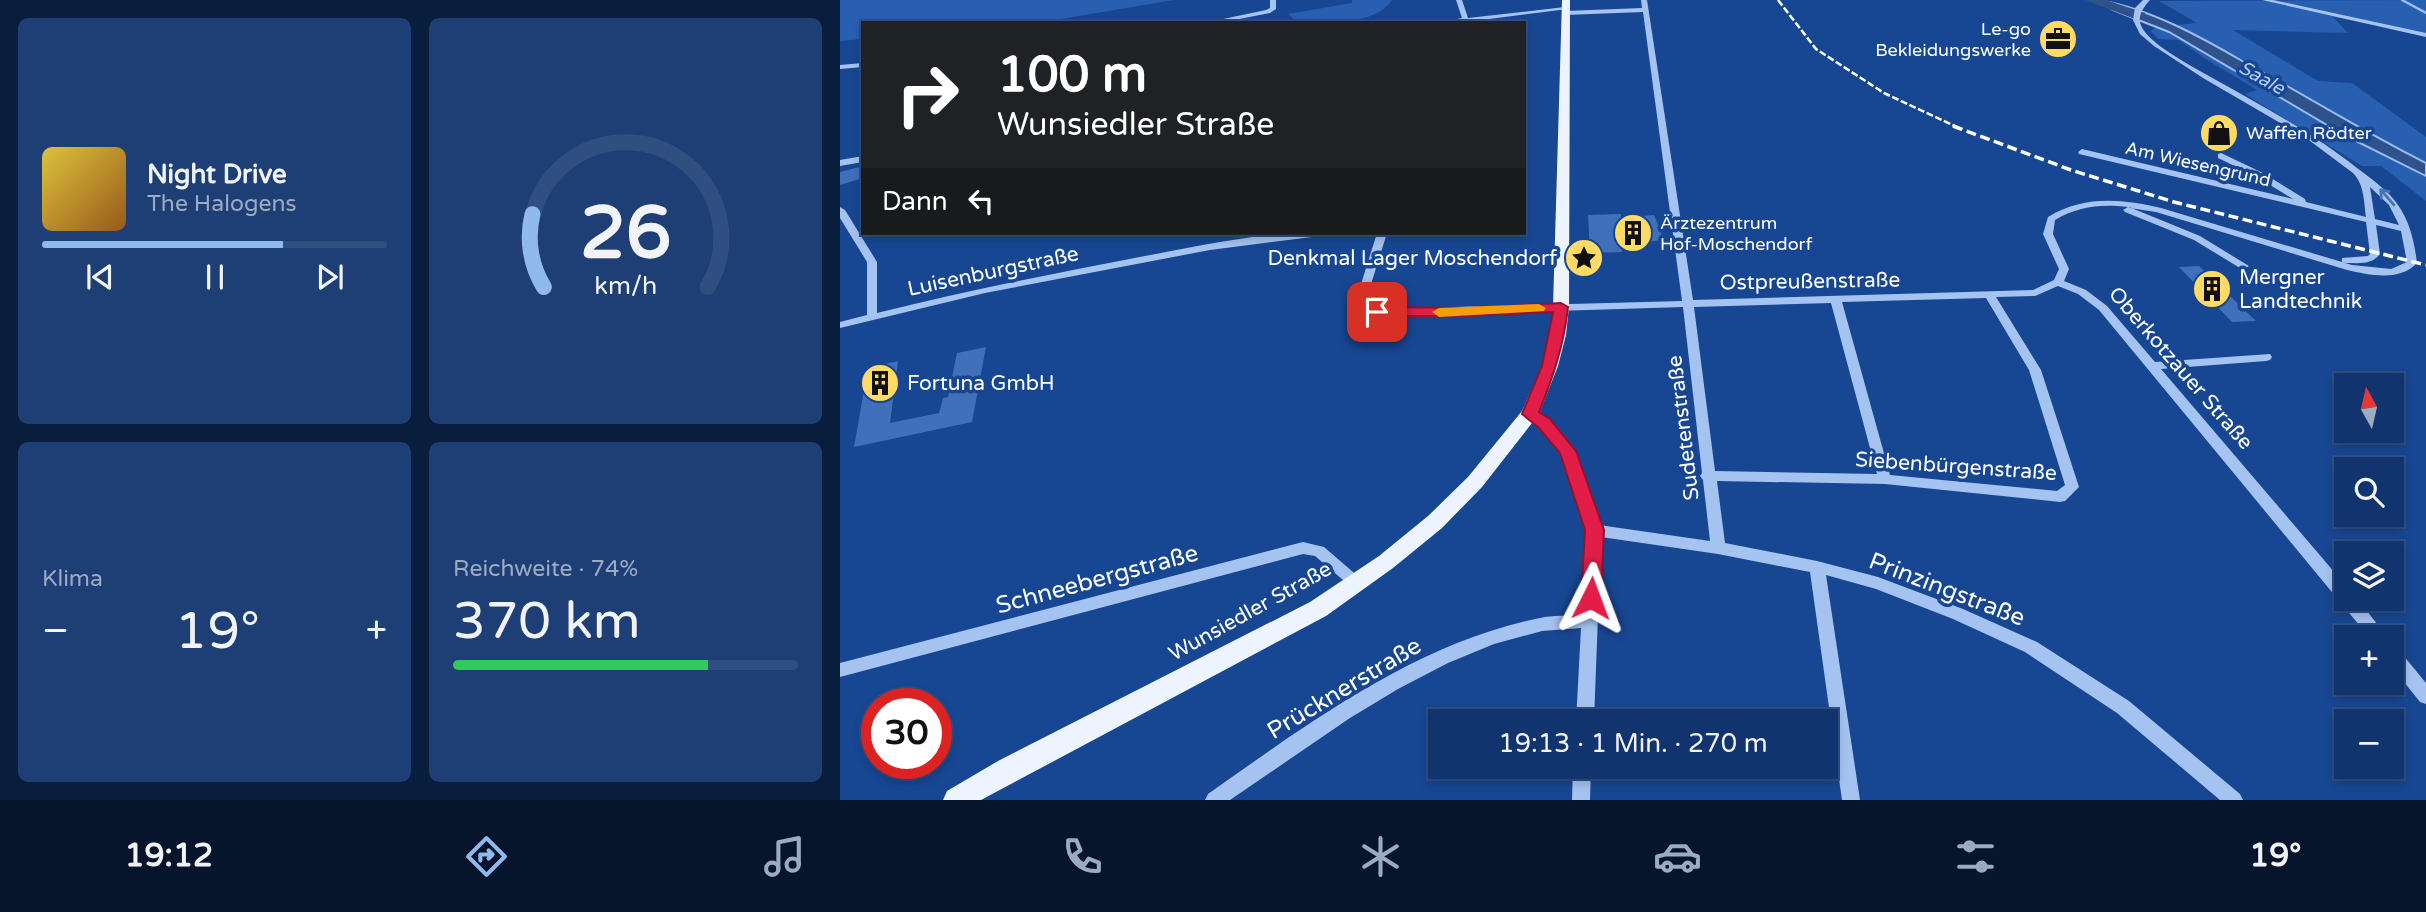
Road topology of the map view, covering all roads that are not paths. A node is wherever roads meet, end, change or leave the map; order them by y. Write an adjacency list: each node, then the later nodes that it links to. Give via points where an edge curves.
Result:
1 (1273, 0): 9 (street, via 1268,12)
2 (1459, 0): 10 (street)
3 (1513, 0): 8 (street)
4 (2147, 0): 18 (street, via 2136,12 2137,26 2165,52)
5 (2265, 0): 11 (street)
6 (1645, 5): 7 (street); 31 (street, Sudetenstraße)
7 (1565, 7): 8 (street); 32 (main road, Wunsiedler Straße)
8 (1516, 13): 10 (street)
9 (1219, 21)
10 (1464, 21)
11 (2426, 35)
12 (861, 65): 13 (street)
13 (840, 67)
14 (2082, 152): 20 (street, Am Wiesengrund)
15 (2221, 156): 20 (street, Am Wiesengrund)
16 (861, 159): 17 (street)
17 (840, 163)
18 (2359, 173): 22 (street, via 2367,189); 23 (street, one-way to 18, via 2392,202)
19 (2110, 203): 26 (street, via 2158,210); 27 (street, via 2197,238); 28 (street, via 2079,205 2051,219 2048,234 2064,269)
20 (2307, 206): 22 (street, Am Wiesengrund)
21 (840, 210): 33 (street, via 872,262)
22 (2372, 221): 23 (street, Am Wiesengrund); 26 (street, via 2375,254 2371,259 2340,260)
23 (2406, 229): 26 (street, via 2412,263 2397,271 2351,268)
24 (1304, 235): 33 (street, Luisenburgstraße, via 1210,247 998,287)
25 (1381, 235): 32 (street, Ostpreußenstraße, via 1362,297 1365,306 1377,312)
26 (2274, 244)
27 (2244, 266)
28 (2058, 282): 29 (street, Ostpreußenstraße, via 2035,293); 36 (street, Oberkotzauer Straße, via 2103,308)
29 (1990, 296): 30 (street, Ostpreußenstraße); 39 (street, Siebenbürgenstraße, via 2035,370 2072,487 2060,497)
30 (1836, 300): 31 (street, Ostpreußenstraße); 39 (street)
31 (1688, 303): 32 (street, Ostpreußenstraße); 38 (street, Sudetenstraße)
32 (1561, 307): 37 (main road, Wunsiedler Straße, via 1558,335)
33 (872, 317): 34 (street, Luisenburgstraße)
34 (840, 325)
35 (2266, 357): 36 (street)
36 (2152, 366): 44 (street, Oberkotzauer Straße)
37 (1530, 414): 40 (street, via 1568,451); 43 (main road, Wunsiedler Straße, via 1475,482 1434,522)
38 (1707, 477): 39 (street, Siebenbürgenstraße); 41 (street, Sudetenstraße)
39 (1885, 479)
40 (1594, 530): 41 (street, Prinzingstraße); 46 (street)
41 (1718, 548): 42 (street, Prinzingstraße)
42 (1817, 567): 56 (street); 57 (street, Prinzingstraße, via 1878,583 2031,647 2123,706)
43 (1355, 582): 49 (street, Schneebergstraße, via 1319,551 1303,548); 53 (main road, Wunsiedler Straße, via 1318,609)
44 (2334, 583)
45 (2358, 611): 47 (street, Oberkotzauer Straße)
46 (1590, 621): 51 (street); 54 (street, Prücknerstraße, via 1571,620 1513,632 1446,655 1346,709)
47 (2369, 625)
48 (2404, 669): 50 (street)
49 (840, 670)
50 (2426, 696)
51 (1586, 709)
52 (1582, 779): 55 (street)
53 (956, 800)
54 (1214, 800)
55 (1581, 800)
56 (1851, 800)
57 (2234, 800)

